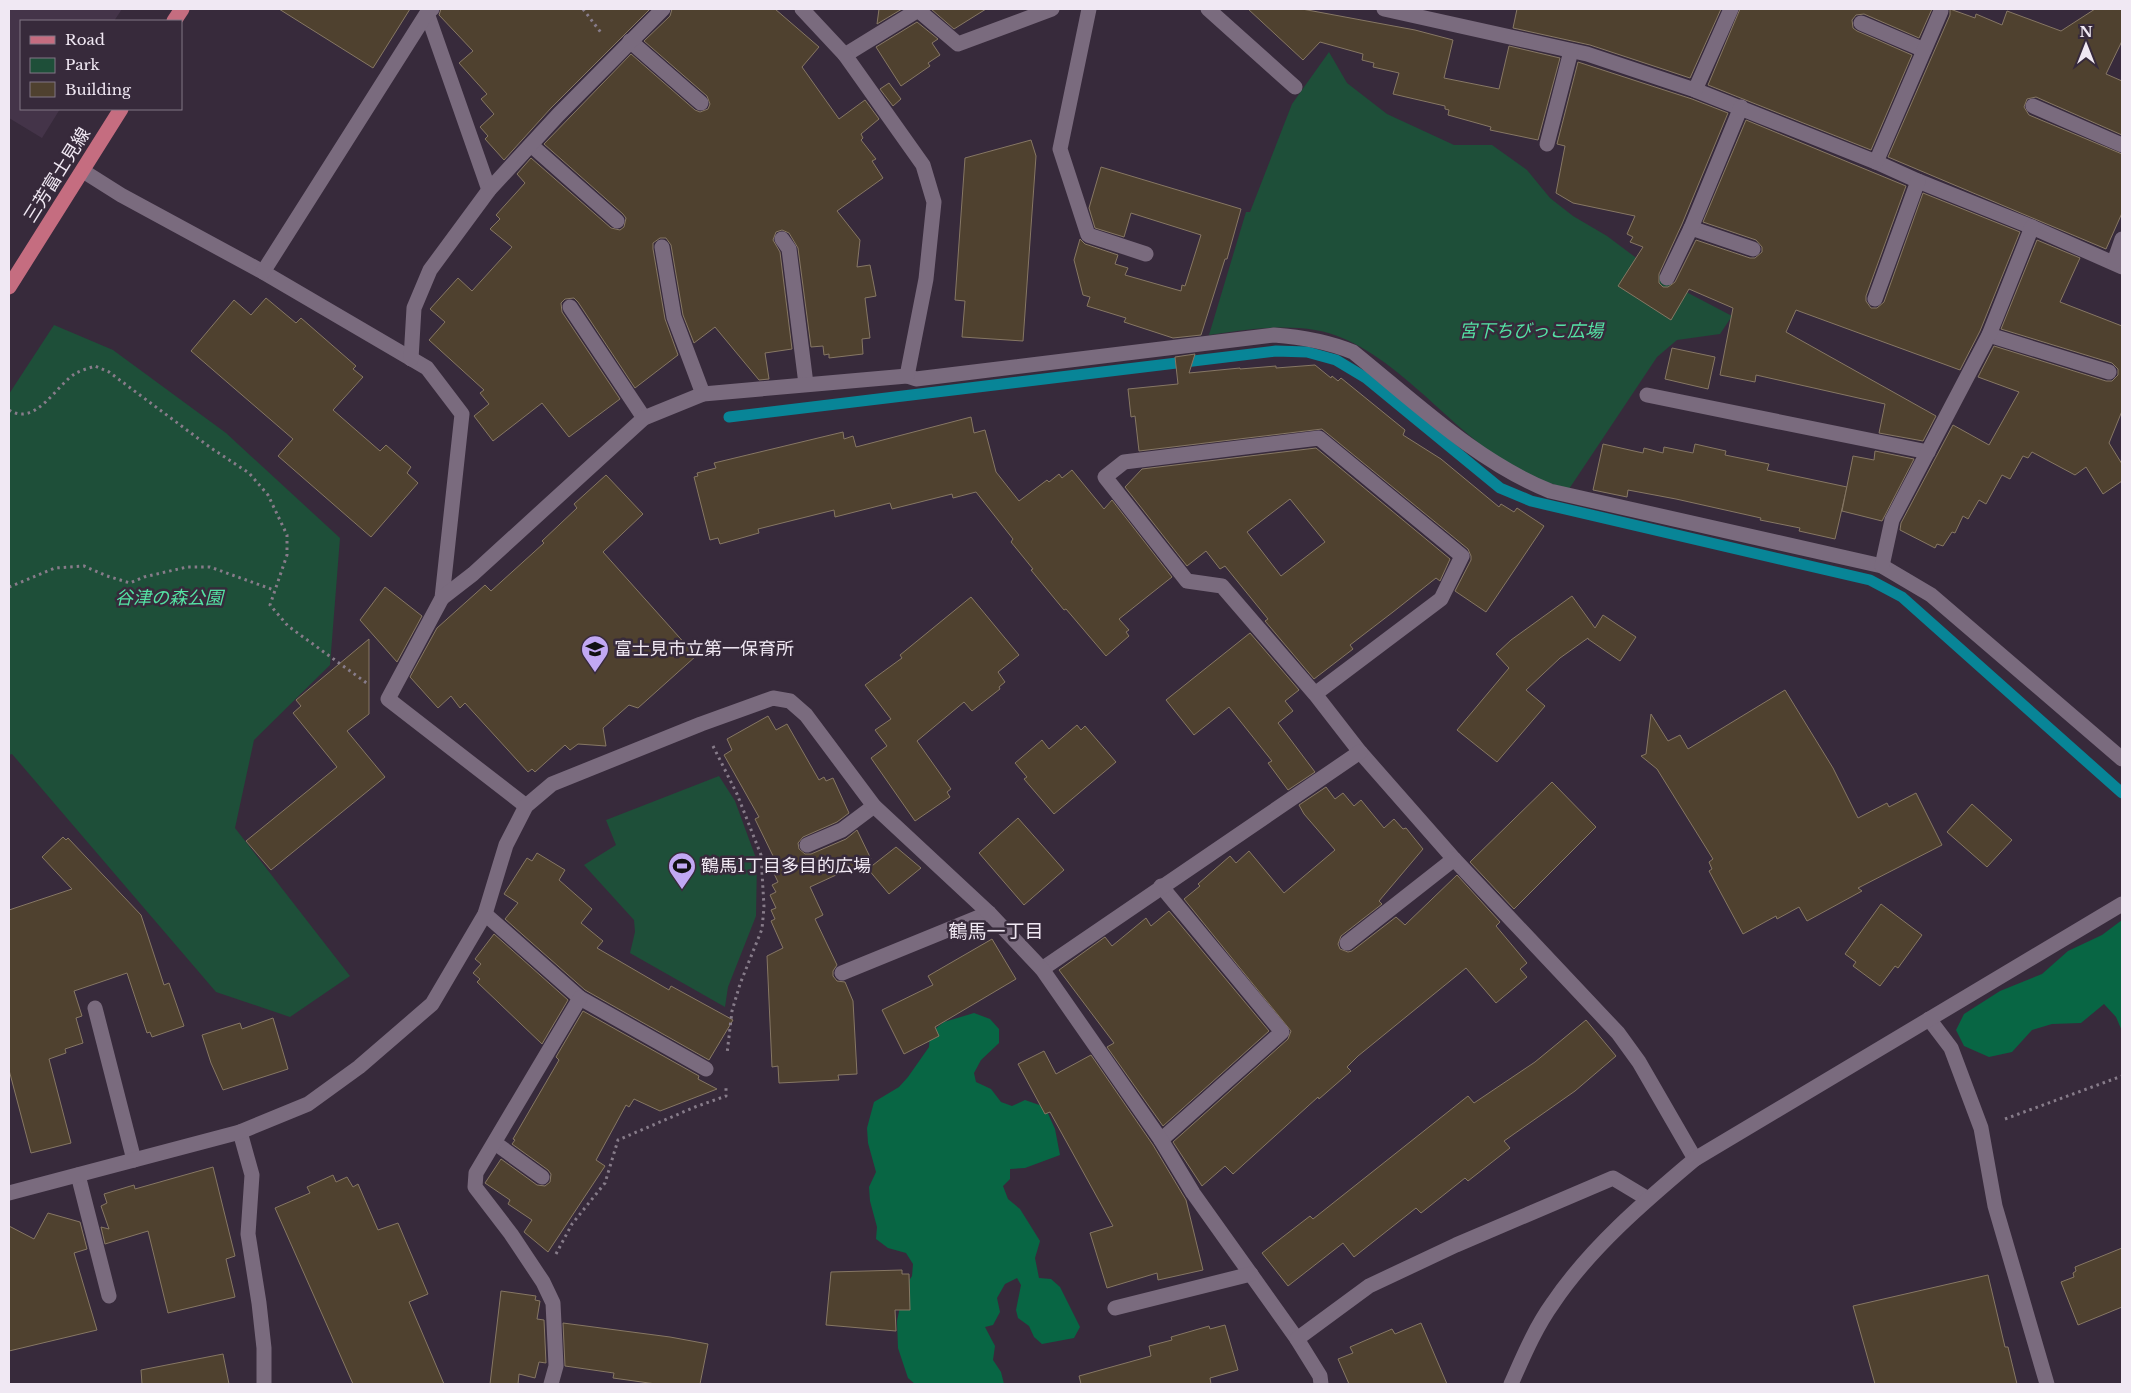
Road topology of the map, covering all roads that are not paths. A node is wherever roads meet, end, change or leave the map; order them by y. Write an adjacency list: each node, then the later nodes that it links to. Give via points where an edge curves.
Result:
1 (182, 9): 11 (main road)
2 (663, 9): 13 (street)
3 (802, 9): 16 (street)
4 (1052, 9): 16 (street, via 958,44 918,10)
5 (1089, 9): 37 (street, via 1060,149 1088,235)
6 (1208, 9): 17 (street)
7 (1384, 9): 15 (street)
8 (1731, 9): 18 (street)
9 (430, 11): 29 (street); 39 (street)
10 (1941, 11): 14 (street)
11 (175, 20)
12 (1860, 23): 14 (street)
13 (630, 41): 19 (street); 24 (street)
14 (1924, 50): 26 (street)
15 (1571, 51): 18 (street); 23 (street)
16 (845, 55): 47 (street, via 922,165 934,202 926,279)
17 (1295, 87)
18 (1696, 90): 20 (street)
19 (701, 103)
20 (1741, 106): 26 (street); 32 (street)
21 (2033, 106): 25 (street)
22 (120, 110): 27 (main road, 三芳富士見線)
23 (1547, 144)
24 (532, 145): 29 (street); 30 (street)
25 (2122, 145)
26 (1876, 162): 28 (street)
27 (83, 171): 39 (street, via 120,195); 41 (main road, 三芳富士見線)
28 (1918, 181): 31 (street); 42 (street)
29 (489, 190): 45 (street, via 430,270 414,308)
30 (617, 221)
31 (2032, 227): 38 (street); 44 (street)
32 (1691, 228): 36 (street); 40 (street)
33 (782, 239): 48 (street, via 789,249)
34 (2122, 239): 38 (street)
35 (662, 248): 49 (street, via 674,317)
36 (1753, 249)
37 (1146, 254)
38 (2118, 265)
39 (263, 272): 45 (street)
40 (1667, 278)
41 (9, 287)
42 (1875, 299)
43 (570, 308): 51 (street)
44 (1989, 335): 46 (street); 52 (street)
45 (411, 359): 54 (street, via 427,368 462,414)
46 (2109, 372)
47 (906, 376): 48 (street); 53 (street, via 916,379 1274,335 1309,338 1353,352 1467,444 1525,481 1559,493)
48 (806, 384): 49 (street)
49 (703, 394): 51 (street)
50 (1647, 395): 52 (street)
51 (644, 418): 54 (street, via 473,574)
52 (1928, 452): 53 (street, via 1892,520)
53 (1882, 566): 57 (street, via 1931,595)
54 (442, 598): 58 (street, via 388,699)
55 (1315, 694): 55 (street, via 1222,586 1187,581 1104,477 1124,462 1319,438 1462,556 1441,599); 56 (street)
56 (1360, 752): 61 (street); 62 (street)
57 (2122, 759)
58 (526, 806): 59 (street, via 552,784 774,698 790,701 806,715); 65 (street, via 506,846)
59 (874, 806): 60 (street, via 842,830); 64 (street)
60 (807, 846)
61 (1454, 859): 66 (street); 76 (street, via 1618,1033 1639,1062)
62 (1161, 886): 67 (street); 74 (street, via 1282,1032)
63 (2122, 904): 71 (street)
64 (989, 913): 67 (street); 68 (street)
65 (486, 914): 69 (street); 73 (street, via 432,1004 359,1067 308,1104)
66 (1348, 943)
67 (1042, 968): 74 (street)
68 (842, 973)
69 (580, 998): 72 (street); 75 (street)
70 (95, 1008): 77 (street)
71 (1929, 1019): 76 (street); 90 (street, via 1951,1048 1981,1128 1995,1206)
72 (706, 1069)
73 (240, 1132): 77 (street); 86 (street, via 252,1175 248,1234 260,1303)
74 (1161, 1140): 82 (street, via 1193,1193)
75 (495, 1143): 79 (street); 87 (street, via 476,1173 475,1187 511,1234 553,1303 556,1366)
76 (1695, 1159): 81 (street)
77 (134, 1160): 78 (street)
78 (78, 1175): 80 (street); 83 (street)
79 (542, 1177)
80 (9, 1194)
81 (1648, 1199): 85 (street, via 1613,1178 1580,1191 1369,1286); 89 (street, via 1580,1268 1552,1303)
82 (1251, 1274): 84 (street); 85 (street)
83 (109, 1296)
84 (1115, 1308)
85 (1297, 1339): 88 (street, via 1320,1376)
86 (264, 1384)
87 (551, 1384)
88 (1321, 1384)
89 (1511, 1384)
90 (2048, 1384)

